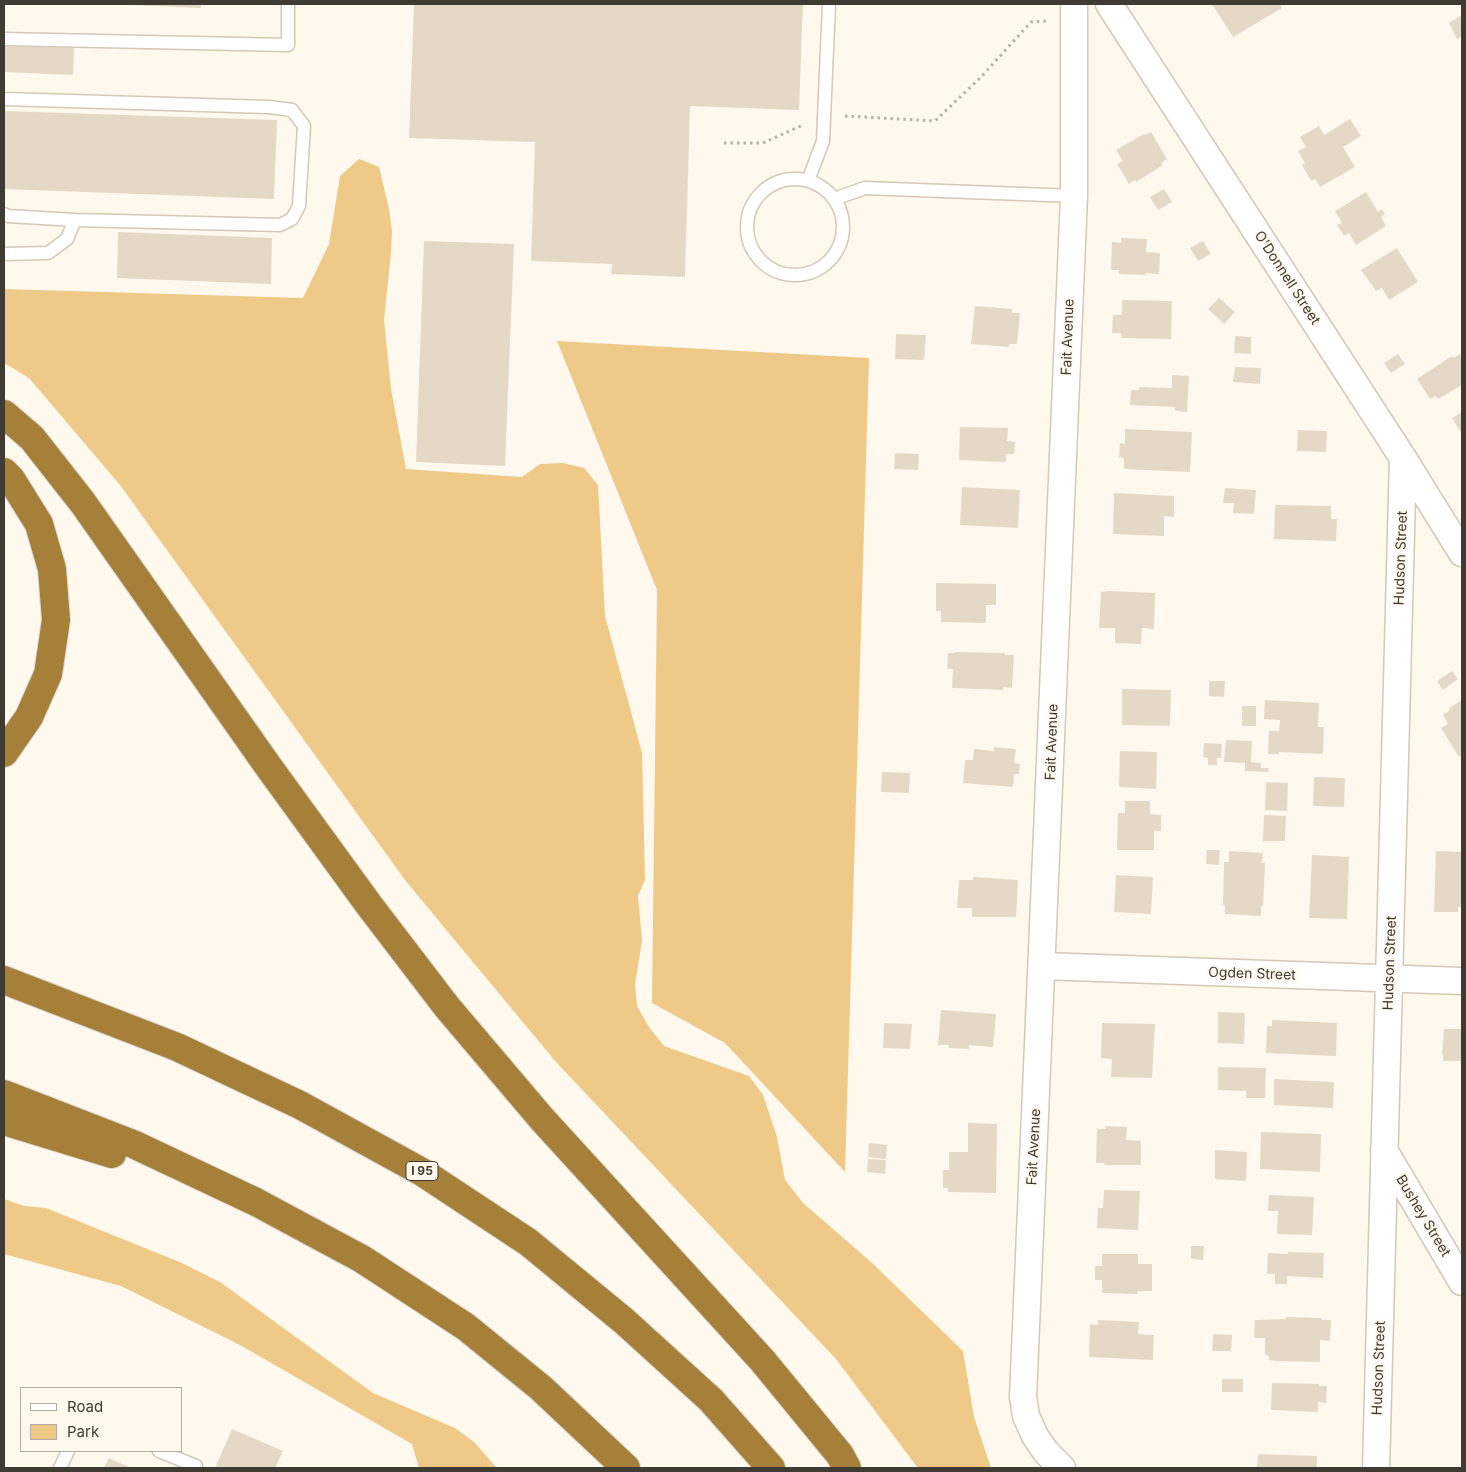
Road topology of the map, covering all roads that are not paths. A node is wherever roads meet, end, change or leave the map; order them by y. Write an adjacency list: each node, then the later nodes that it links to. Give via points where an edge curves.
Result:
1 (288, 4): 5 (lane, via 288,45)
2 (829, 4): 7 (lane, via 823,141)
3 (1109, 4): 14 (street, O'Donnell Street)
4 (1074, 11): 8 (street, Fait Avenue)
5 (4, 39)
6 (4, 99): 11 (lane, via 269,107 292,110 304,126 299,206 292,219 280,225)
7 (808, 181): 9 (lane, via 823,188); 9 (lane, via 792,179 776,183 763,191 753,204 748,219 748,235 753,251 763,263 776,272 807,274 833,258 843,228 841,213)
8 (1074, 196): 9 (lane, via 865,188); 18 (street, Fait Avenue)
9 (834, 199)
10 (4, 214): 11 (lane)
11 (75, 220): 12 (lane, via 66,239 48,253)
12 (4, 254)
13 (4, 414): 33 (highway, via 32,438 83,503 268,766 447,1008 542,1119 762,1360)
14 (1404, 458): 16 (street, O'Donnell Street); 19 (street, Hudson Street)
15 (4, 472): 17 (highway, via 39,524 52,569 56,620 48,674 29,717)
16 (1462, 553)
17 (4, 753)
18 (1042, 966): 19 (street, Ogden Street); 34 (street, Fait Avenue, via 1023,1397 1026,1416 1035,1436)
19 (1389, 979): 21 (street, Ogden Street); 24 (street, Hudson Street)
20 (4, 980): 32 (highway, I 95, via 177,1047 300,1105 422,1172 528,1242 624,1321 711,1400)
21 (1462, 981)
22 (4, 1094): 25 (highway, via 133,1144)
23 (4, 1121): 25 (highway)
24 (1384, 1150): 26 (street, Bushey Street); 35 (street, Hudson Street)
25 (256, 1202): 31 (highway, via 362,1259 466,1327 540,1388)
26 (1462, 1282)
27 (68, 1452): 30 (lane)
28 (161, 1452): 29 (lane)
29 (196, 1466)
30 (60, 1468)
31 (626, 1468)
32 (771, 1468)
33 (848, 1468)
34 (1062, 1468)
35 (1376, 1468)

